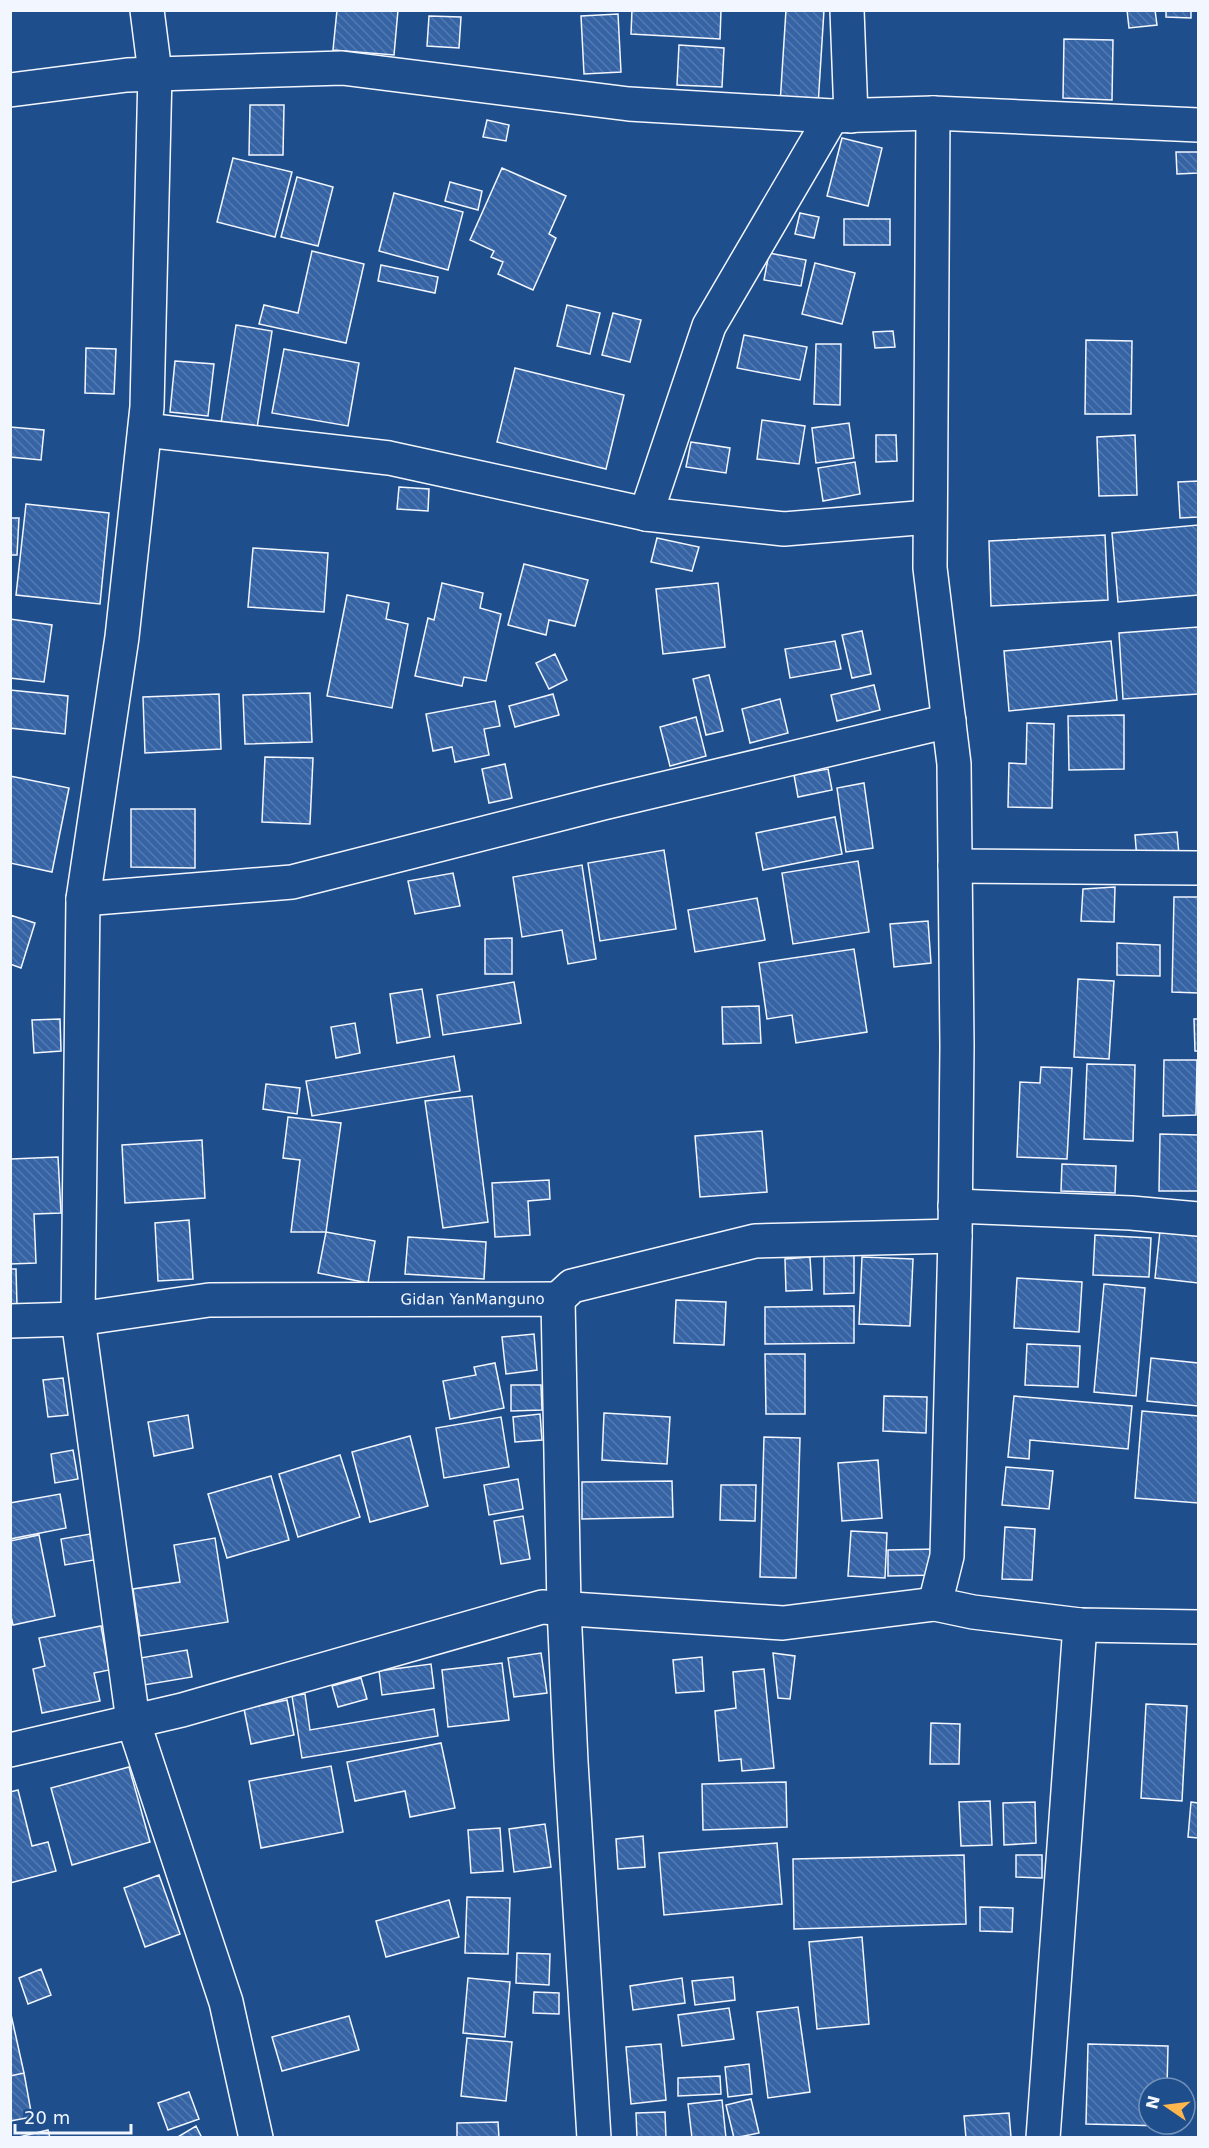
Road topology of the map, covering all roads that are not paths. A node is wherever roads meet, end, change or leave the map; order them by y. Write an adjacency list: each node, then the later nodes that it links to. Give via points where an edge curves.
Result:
1 (147, 10): 3 (street)
2 (847, 10): 6 (street)
3 (156, 74): 4 (street); 6 (street, via 342,68 629,104); 8 (street)
4 (10, 90)
5 (933, 113): 6 (street); 7 (street); 10 (street)
6 (842, 116): 9 (street, via 709,326)
7 (1198, 125)
8 (145, 430): 9 (street, via 390,458); 14 (street, via 122,637)
9 (646, 514): 10 (street, via 784,529)
10 (929, 517): 11 (street, via 930,568)
11 (949, 721): 12 (street, via 954,764); 14 (street, via 292,882)
12 (955, 866): 13 (street); 16 (street)
13 (1198, 868)
14 (83, 899): 18 (street)
15 (1198, 1219): 16 (street, via 1131,1213)
16 (955, 1221): 17 (street, via 755,1241 572,1286); 20 (street, via 947,1556)
17 (558, 1299): 18 (street, Gidan YanManguno, via 209,1300); 21 (street, Gidan YanManguno)
18 (78, 1319): 19 (street, Gidan YanManguno); 24 (street)
19 (10, 1320)
20 (935, 1604): 21 (street, via 783,1623); 22 (street)
21 (564, 1608): 24 (street, via 542,1607); 27 (street, Gidan YanManguno)
22 (1080, 1625): 23 (street); 28 (street)
23 (1198, 1627)
24 (133, 1721): 25 (street); 26 (street, via 226,2002)
25 (10, 1750)
26 (256, 2138)
27 (594, 2138)
28 (1043, 2138)

